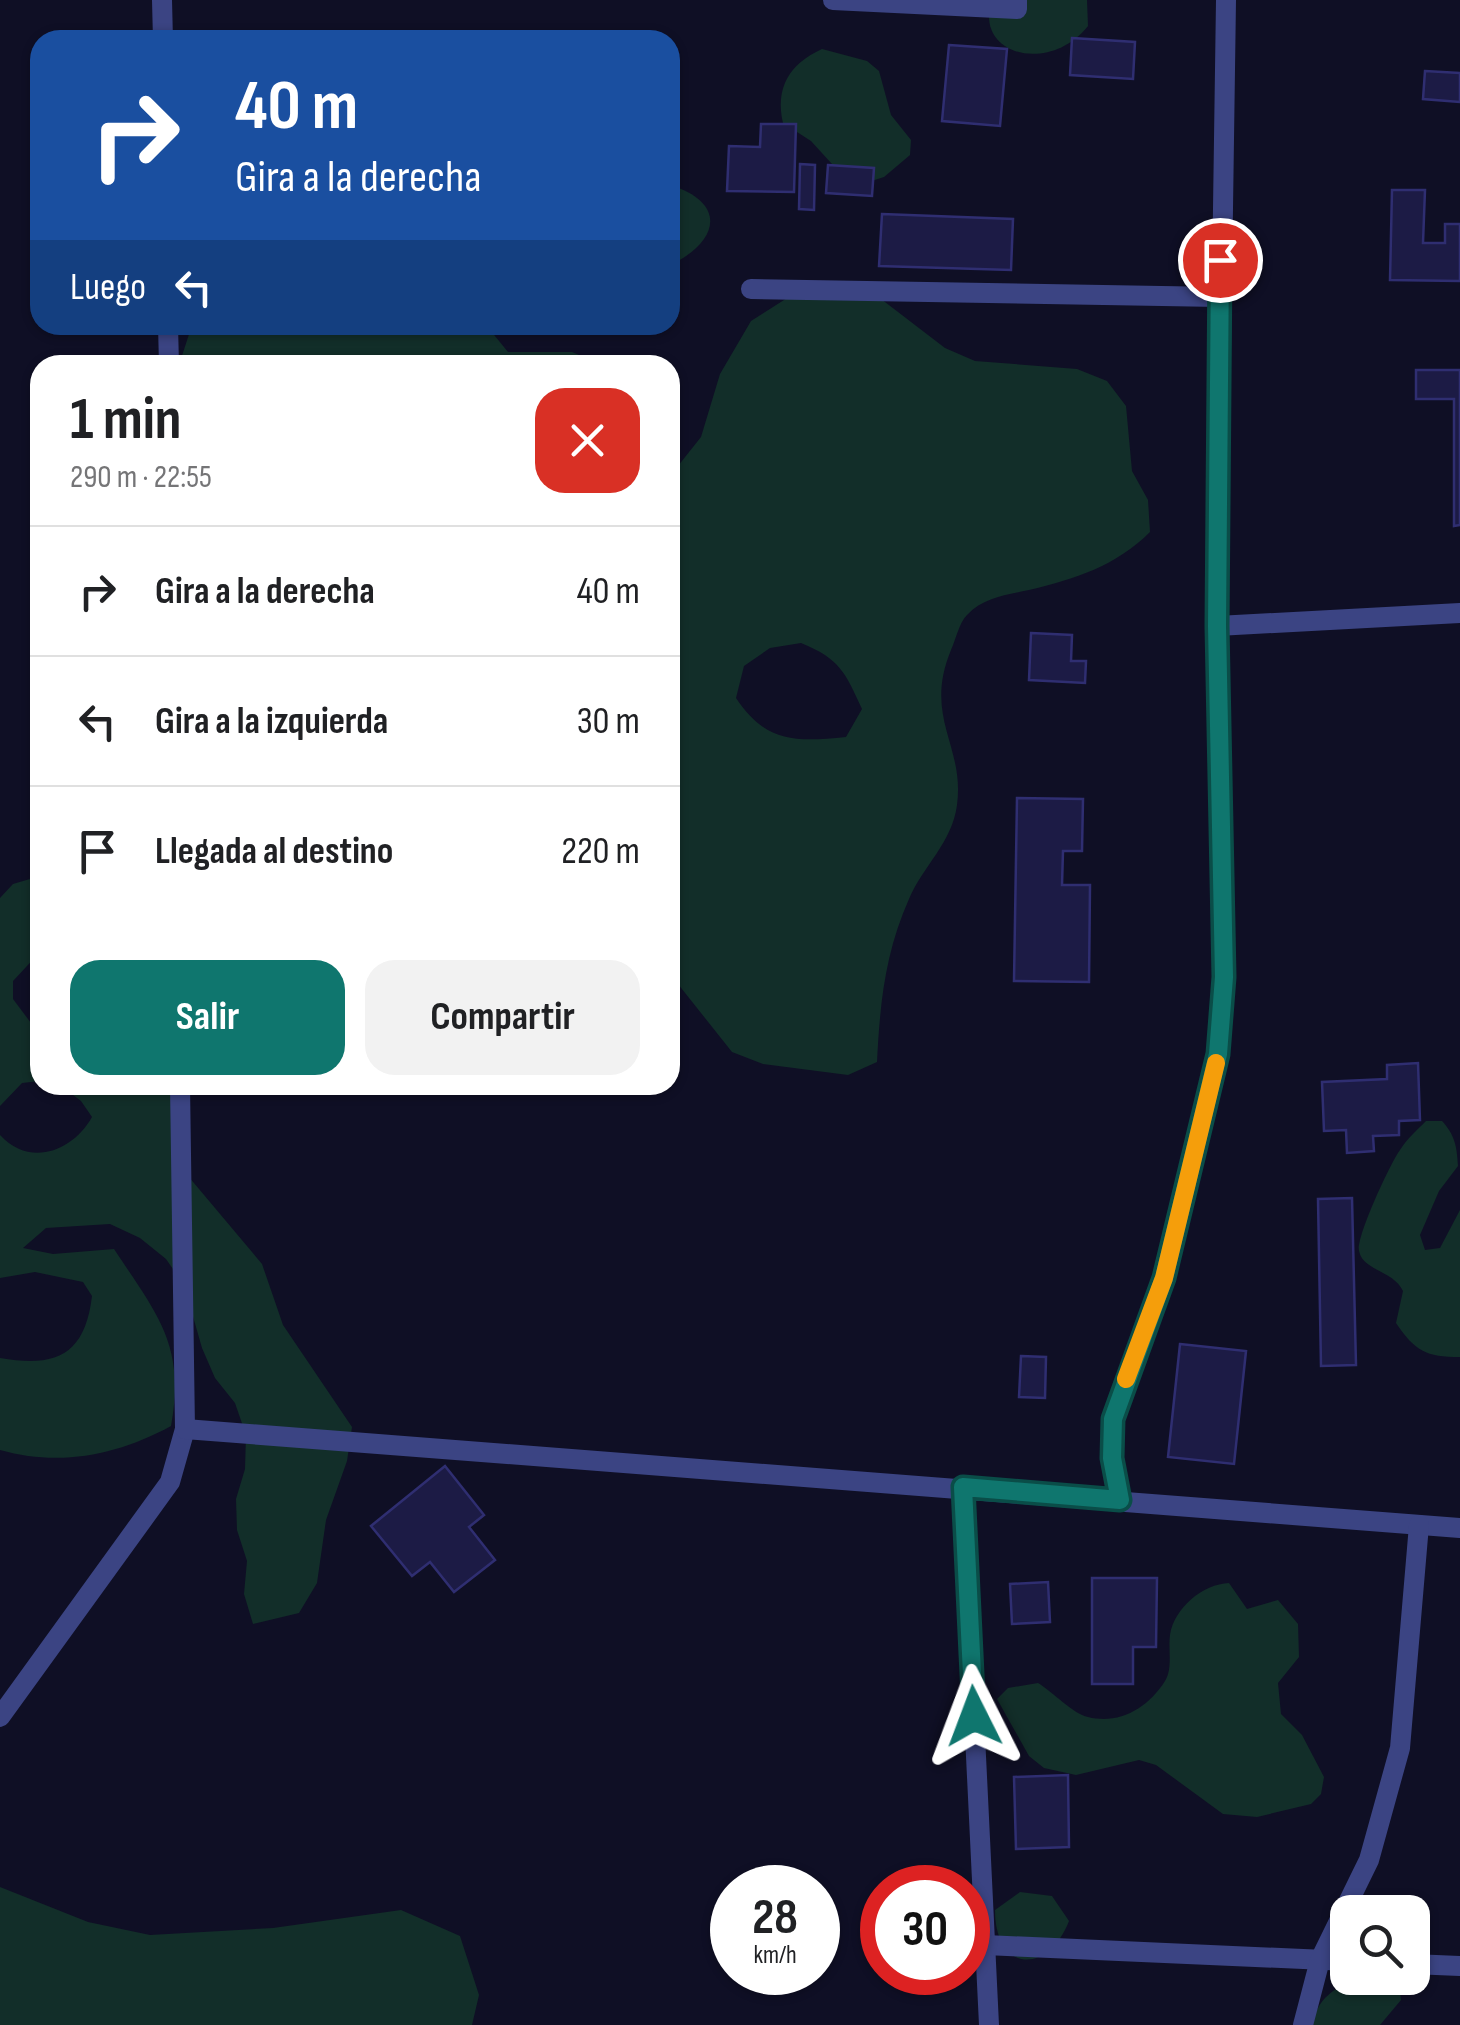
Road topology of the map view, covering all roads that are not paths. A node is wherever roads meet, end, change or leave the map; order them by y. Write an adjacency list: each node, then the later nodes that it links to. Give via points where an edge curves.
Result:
1 (162, 0): 5 (street)
2 (832, 0): 3 (street, via 1017,8)
3 (1017, 0)
4 (1226, 0): 7 (street)
5 (163, 30)
6 (752, 289): 7 (street)
7 (1220, 297): 9 (street)
8 (1460, 612): 9 (street)
9 (1217, 626): 13 (street, via 1224,977 1218,1054 1164,1278 1113,1419)
10 (180, 1095): 11 (street)
11 (185, 1429): 12 (street); 16 (street, via 170,1482)
12 (963, 1487): 13 (street); 17 (street)
13 (1120, 1500): 14 (street)
14 (1419, 1524): 15 (street); 19 (street, via 1400,1748 1370,1860)
15 (1460, 1528)
16 (0, 1717)
17 (981, 1865)
18 (990, 1945): 19 (street)
19 (1320, 1960): 20 (street); 25 (street)
20 (1330, 1960)
21 (1430, 1965): 22 (street)
22 (1460, 1966)
23 (988, 1995): 24 (street)
24 (989, 2025)
25 (1303, 2025)

